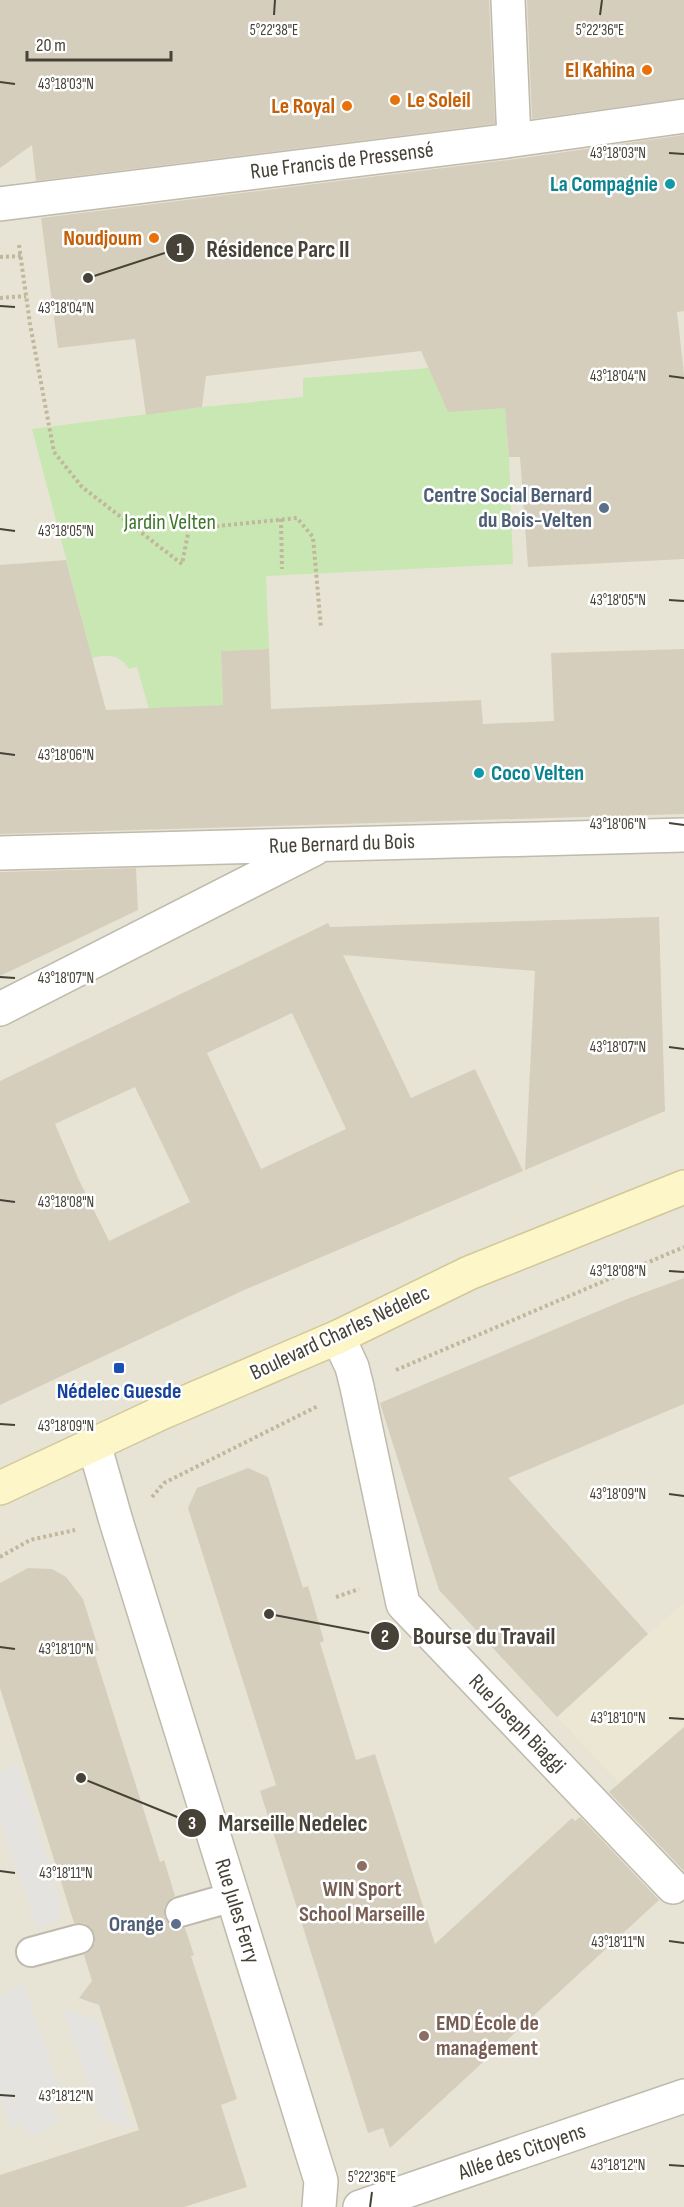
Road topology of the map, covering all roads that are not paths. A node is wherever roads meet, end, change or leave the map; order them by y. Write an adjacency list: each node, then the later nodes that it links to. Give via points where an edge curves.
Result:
1 (508, 0): 3 (street)
2 (684, 116): 3 (street, Rue Francis de Pressensé)
3 (514, 140): 4 (street, Rue Francis de Pressensé)
4 (0, 204)
5 (684, 835): 6 (street, Rue Bernard du Bois)
6 (321, 845): 7 (street, Rue Bernard du Bois); 8 (street)
7 (0, 853)
8 (0, 1009)
9 (684, 1187): 10 (main road, Boulevard Charles Nédelec, via 469,1274)
10 (338, 1337): 11 (main road, Boulevard Charles Nédelec); 13 (street, Rue Joseph Biaggi, via 355,1377 403,1604)
11 (94, 1444): 12 (main road, Boulevard Charles Nédelec); 14 (street, Rue Jules Ferry)
12 (0, 1488)
13 (673, 1887)
14 (233, 1898): 15 (lane); 19 (street, Rue Jules Ferry, via 321,2181)
15 (180, 1912)
16 (79, 1939): 17 (lane)
17 (31, 1952)
18 (684, 2096): 20 (street, Allée des Citoyens)
19 (319, 2207)
20 (360, 2207)

